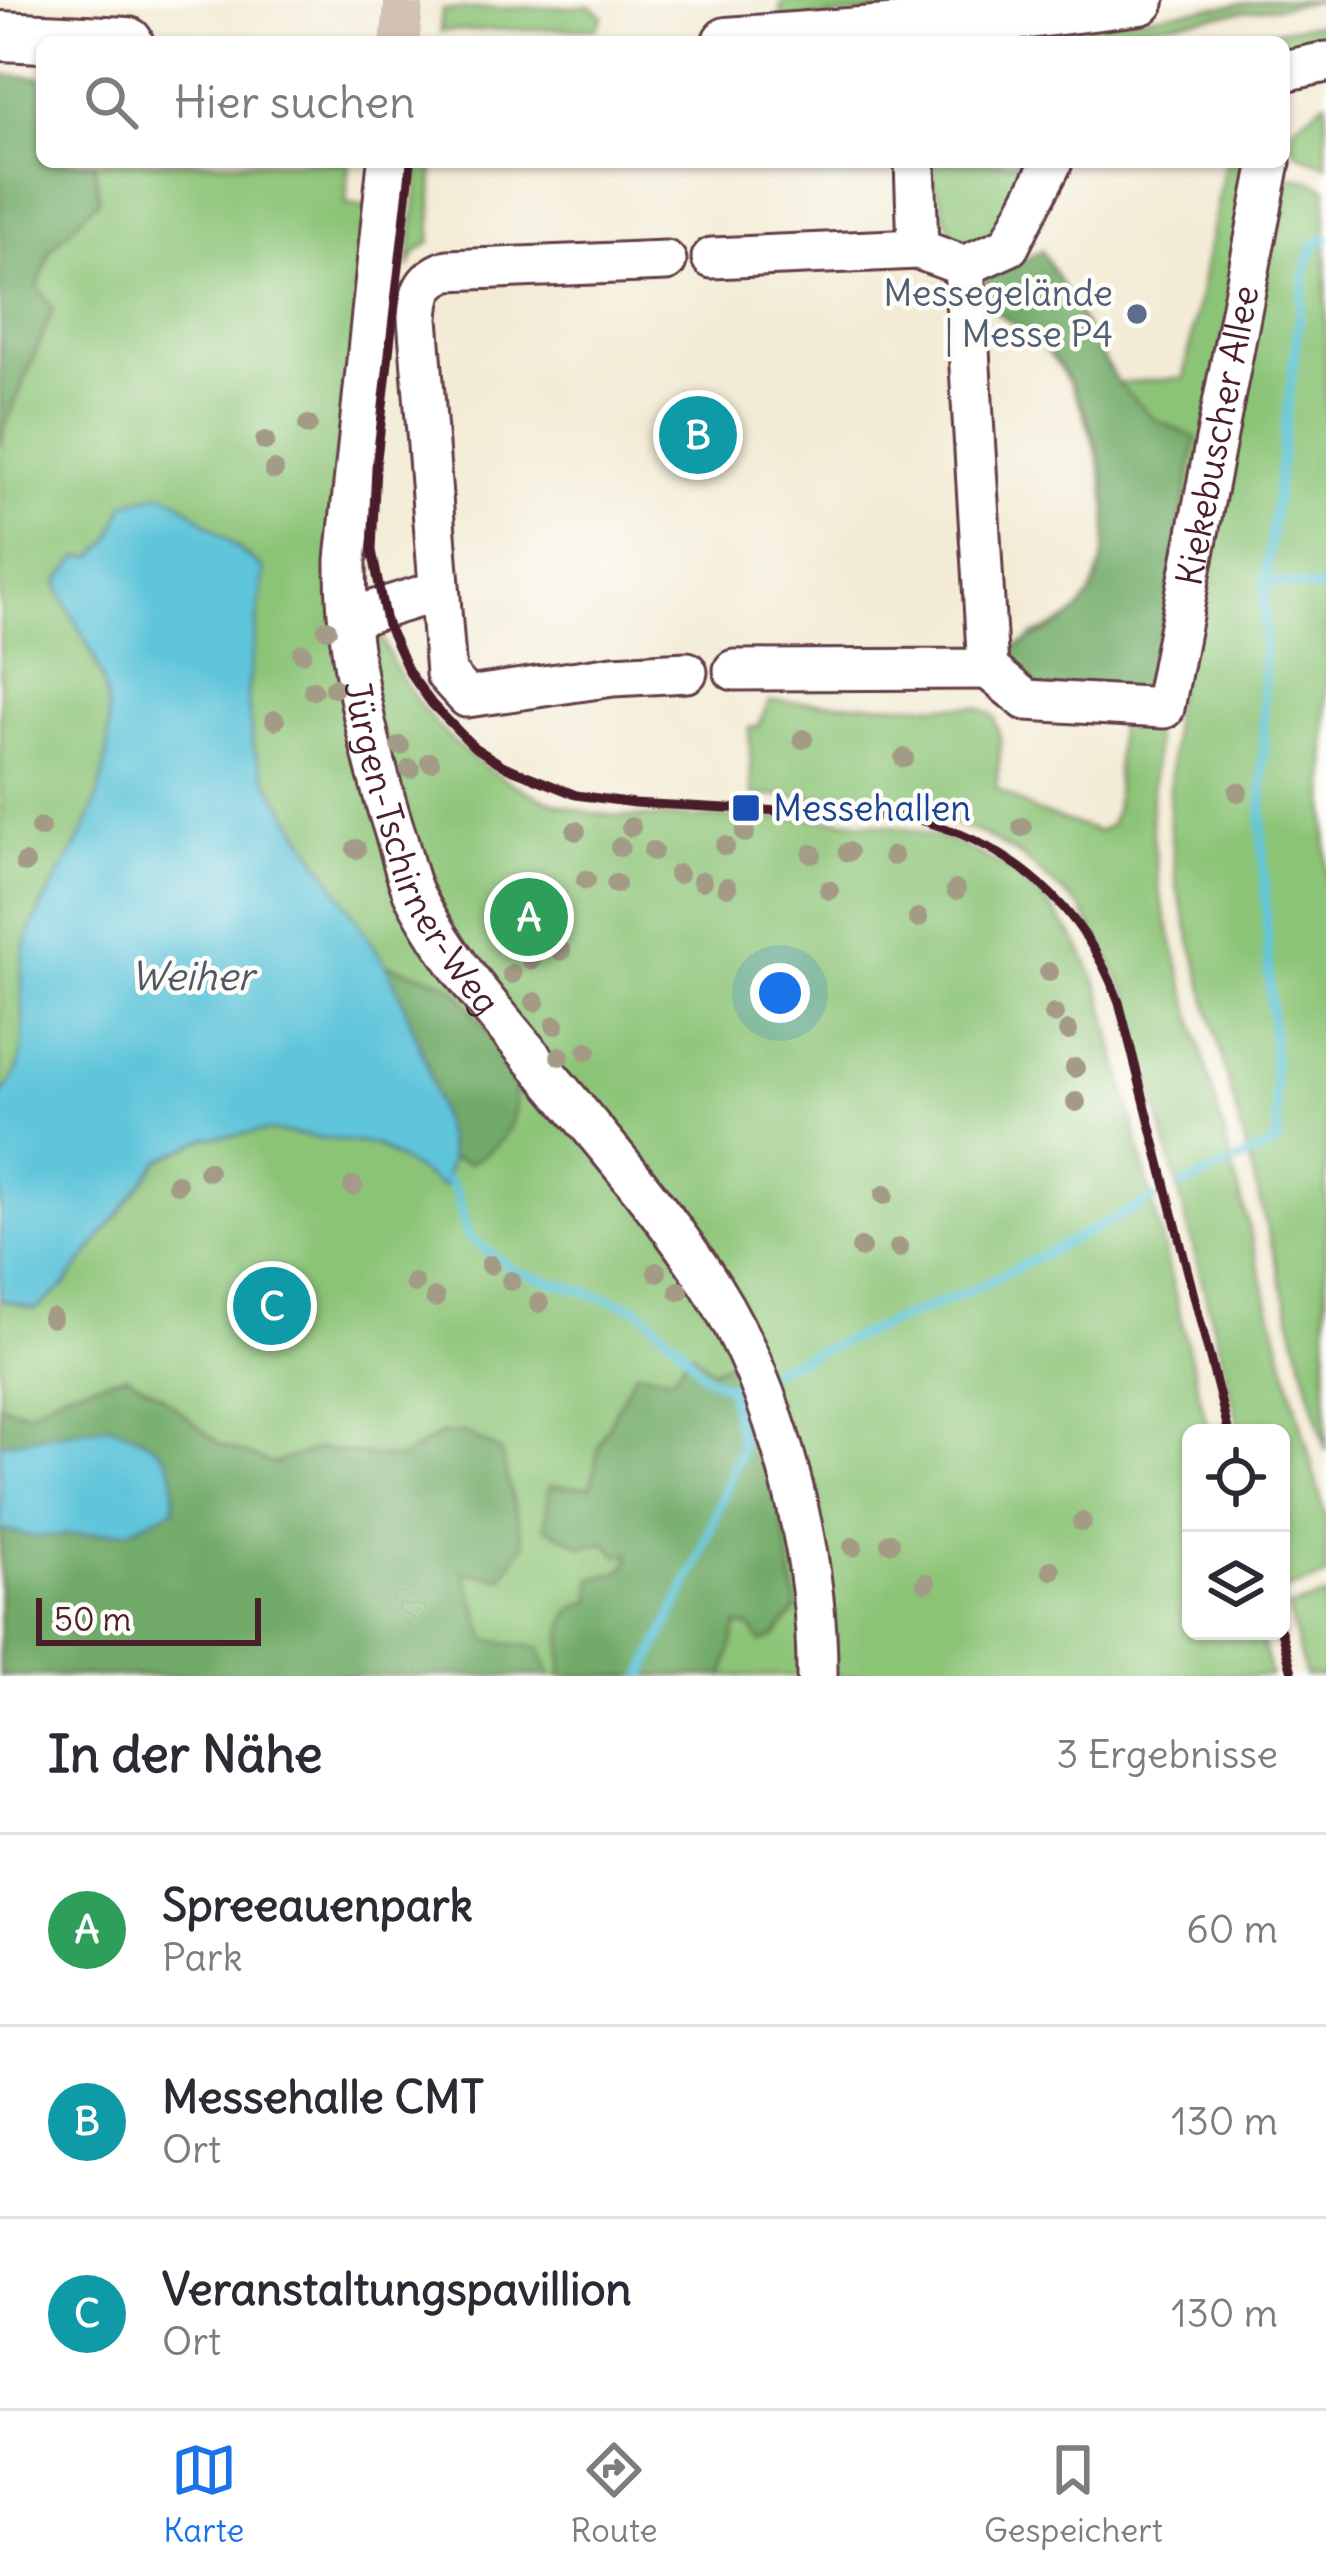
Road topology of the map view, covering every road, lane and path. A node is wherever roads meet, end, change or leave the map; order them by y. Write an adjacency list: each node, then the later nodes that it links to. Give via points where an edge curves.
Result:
1 (1140, 0): 3 (main road)
2 (0, 36): 4 (main road)
3 (808, 36)
4 (36, 38)
5 (387, 168): 14 (street, Jürgen-Tschirner-Weg, via 346,560)
6 (915, 168): 9 (street)
7 (1049, 168): 12 (street, via 1009,246)
8 (1269, 168): 15 (street, Kiekebuscher Allee, via 1163,708 1026,700)
9 (918, 249): 10 (street); 12 (street)
10 (712, 259)
11 (666, 261): 13 (street, via 429,277 418,318)
12 (964, 266): 15 (street)
13 (438, 591): 14 (street); 17 (street, via 446,674 467,697)
14 (350, 618): 18 (street, Jürgen-Tschirner-Weg, via 366,729 413,893 460,970 712,1287 762,1388 797,1512 818,1632)
15 (988, 669): 16 (street)
16 (734, 670)
17 (687, 672)
18 (817, 1676)

